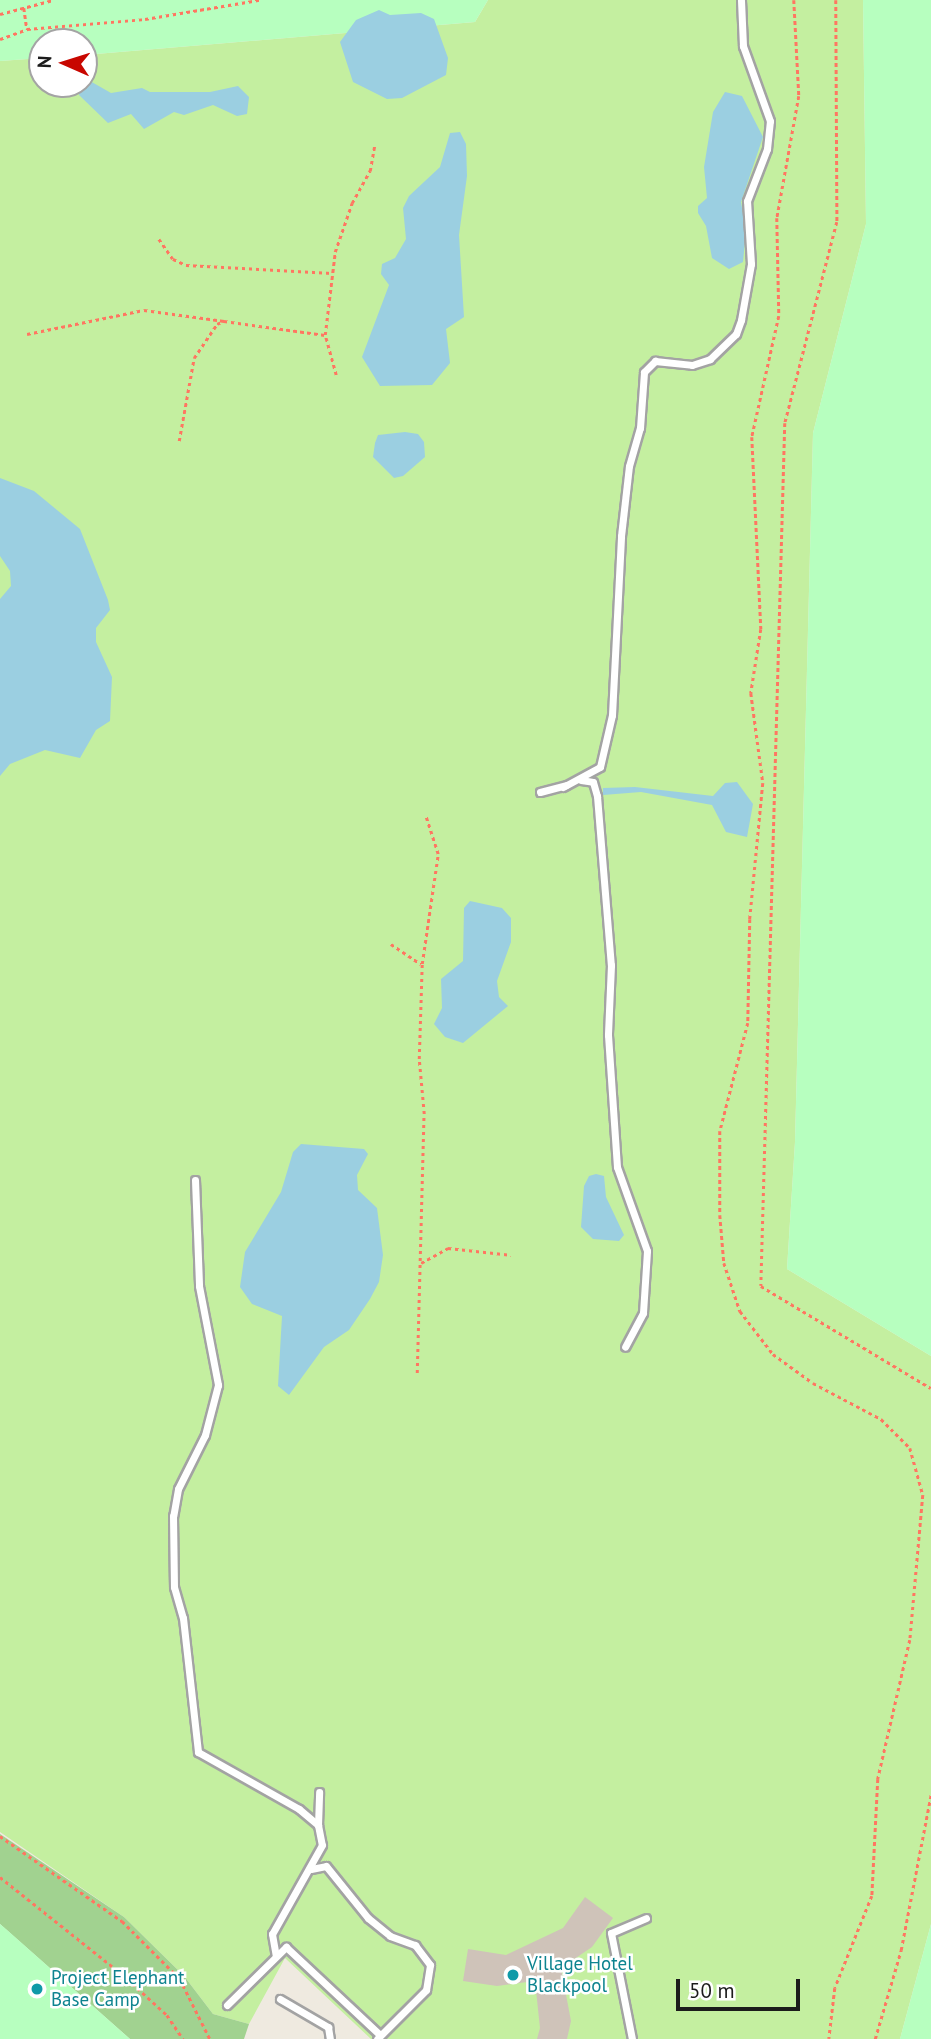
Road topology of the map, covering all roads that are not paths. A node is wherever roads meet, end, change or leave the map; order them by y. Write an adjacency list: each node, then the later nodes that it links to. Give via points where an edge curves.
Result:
1 (741, 0): 2 (lane, via 743,46 770,121 767,149 747,201 751,264 741,320 736,334 710,359 692,365 655,361 644,373 640,428 629,466 621,536 612,715 600,767)
2 (563, 787): 3 (lane); 5 (lane, via 590,780 597,796 611,964 608,1035 617,1167 648,1258 643,1313)
3 (540, 792)
4 (195, 1181): 7 (lane, via 199,1286 218,1385 205,1435 178,1489 173,1516 174,1587 183,1618 192,1725 198,1752 299,1809)
5 (625, 1347)
6 (319, 1791): 7 (lane)
7 (318, 1825): 8 (lane, via 322,1844)
8 (311, 1869): 10 (lane, via 272,1934); 13 (lane, via 326,1866 368,1918 390,1936 415,1945 430,1965 430,1978 419,1999)
9 (646, 1918): 15 (lane, via 611,1933)
10 (276, 1956): 12 (lane); 13 (lane, via 286,1947)
11 (280, 1999): 14 (lane, via 328,2027)
12 (227, 2005)
13 (377, 2036)
14 (330, 2039)
15 (632, 2039)

